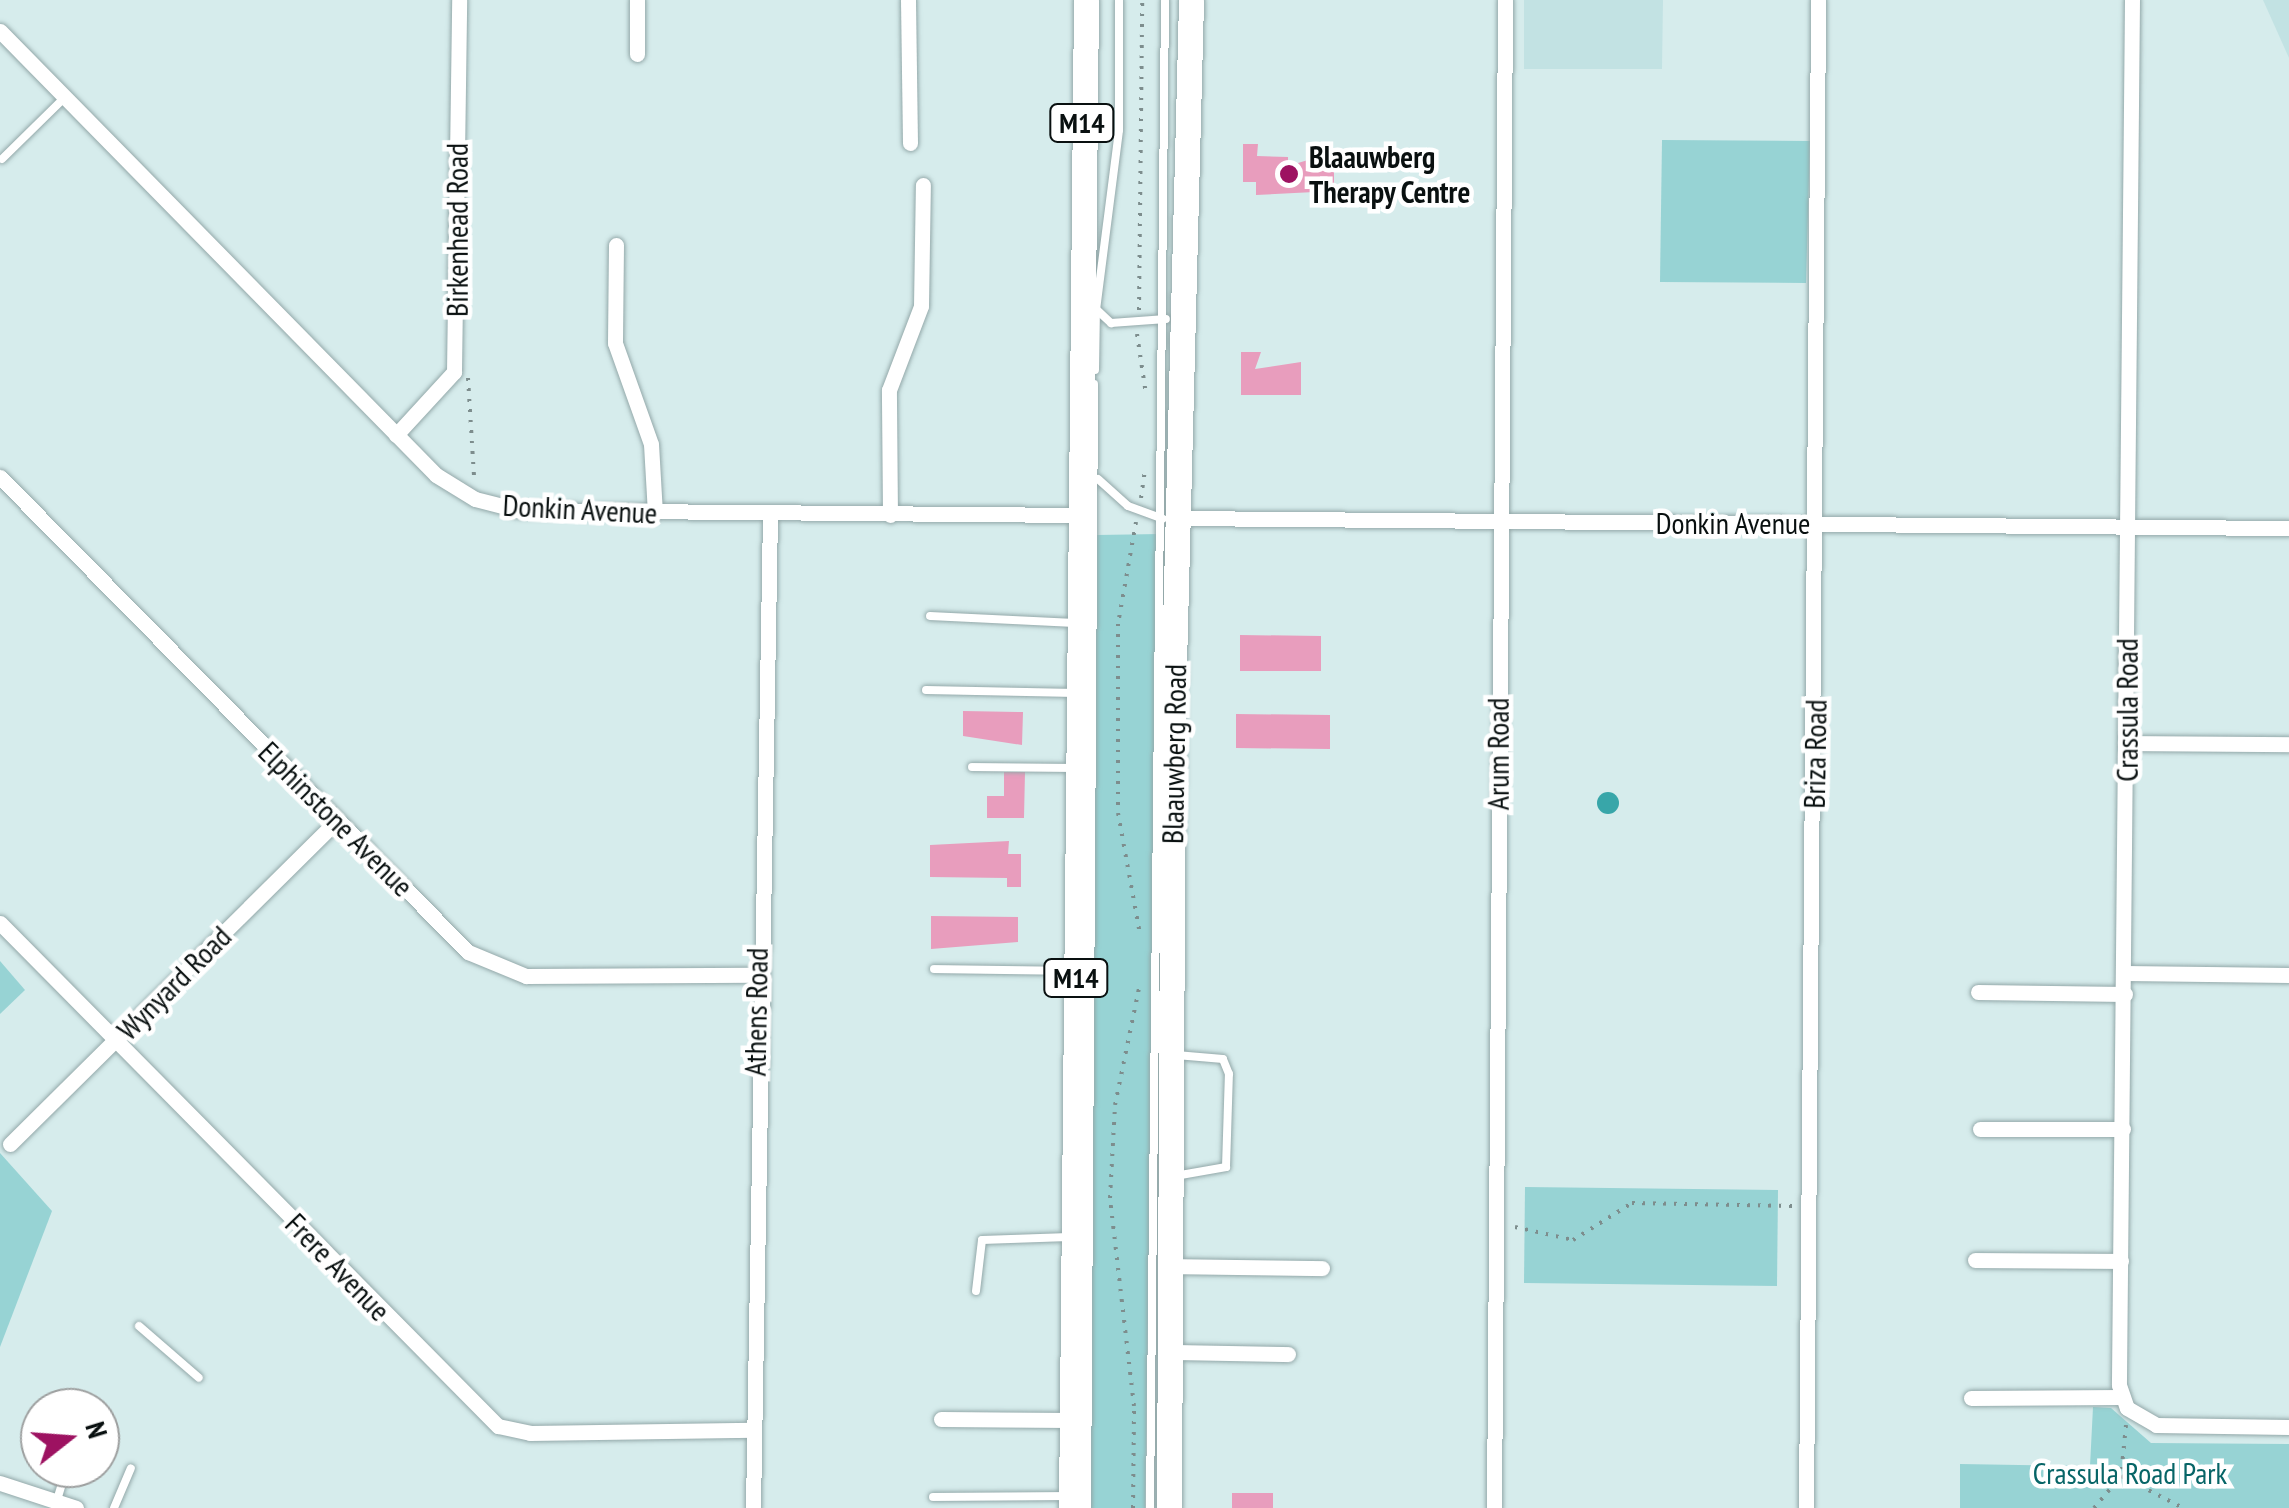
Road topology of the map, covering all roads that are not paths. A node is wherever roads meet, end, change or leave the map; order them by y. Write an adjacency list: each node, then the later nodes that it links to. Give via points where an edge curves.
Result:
1 (459, 0): 20 (street, Birkenhead Road, via 457,356 448,385)
2 (637, 0): 12 (street)
3 (908, 0): 14 (street)
4 (1086, 0): 22 (main road, M14)
5 (1119, 0): 18 (lane, via 1119,130)
6 (1165, 0): 19 (lane)
7 (1191, 0): 21 (main road, Blaauwberg Road)
8 (1504, 0): 30 (street, Arum Road)
9 (1818, 0): 31 (street, Briza Road)
10 (2132, 0): 32 (street, Crassula Road)
11 (0, 31): 13 (street, Donkin Avenue)
12 (637, 54)
13 (65, 97): 15 (lane); 20 (street, Donkin Avenue)
14 (910, 144)
15 (2, 159)
16 (923, 185): 26 (street, via 921,306 889,390)
17 (616, 245): 25 (street, via 615,343 651,444)
18 (1096, 309): 19 (lane, via 1111,323); 22 (lane); 24 (lane)
19 (1166, 319): 21 (lane); 29 (lane)
20 (396, 435): 25 (street, Donkin Avenue, via 475,499 518,510)
21 (1180, 438): 29 (main road, Blaauwberg Road)
22 (1079, 448): 27 (main road, M14)
23 (0, 477): 42 (street, Elphinstone Avenue)
24 (1098, 479): 29 (lane, via 1138,510); 77 (lane)
25 (655, 513): 28 (street, Donkin Avenue)
26 (890, 515): 27 (street, Donkin Avenue); 28 (street, Donkin Avenue)
27 (1081, 515): 35 (main road, M14)
28 (770, 516): 48 (street, Athens Road)
29 (1169, 518): 30 (street, Donkin Avenue); 52 (main road, Blaauwberg Road); 81 (lane)
30 (1499, 522): 31 (street, Donkin Avenue); 83 (street, Arum Road)
31 (1818, 523): 32 (street, Donkin Avenue); 84 (street, Briza Road)
32 (2126, 526): 33 (street, Donkin Avenue); 38 (street, Crassula Road)
33 (2289, 528)
34 (930, 616): 35 (lane)
35 (1080, 624): 37 (main road, M14)
36 (926, 690): 37 (lane)
37 (1080, 692): 41 (main road, M14)
38 (2127, 743): 39 (street); 46 (street, Crassula Road)
39 (2289, 744)
40 (972, 766): 41 (lane)
41 (1078, 768): 45 (main road, M14)
42 (336, 821): 48 (street, Elphinstone Avenue, via 468,952 510,972); 51 (street, Wynyard Road)
43 (0, 923): 51 (street, Frere Avenue)
44 (934, 970): 45 (lane)
45 (1076, 970): 57 (main road, M14)
46 (2125, 972): 47 (street); 50 (street, Crassula Road)
47 (2289, 974)
48 (755, 976): 72 (street, Athens Road)
49 (1978, 992): 50 (street)
50 (2125, 994): 54 (street, Crassula Road)
51 (116, 1041): 55 (street, Wynyard Road); 72 (street, Frere Avenue, via 498,1426)
52 (1171, 1055): 56 (main road, Blaauwberg Road); 56 (lane, via 1223,1058 1229,1074 1226,1167)
53 (1980, 1129): 54 (street)
54 (2123, 1129): 59 (street, Crassula Road)
55 (10, 1144)
56 (1170, 1176): 60 (main road, Blaauwberg Road)
57 (1073, 1237): 62 (lane, via 982,1240); 70 (main road, M14)
58 (1975, 1260): 59 (street)
59 (2121, 1261): 68 (street, Crassula Road)
60 (1170, 1266): 61 (street); 64 (main road, Blaauwberg Road)
61 (1322, 1268)
62 (976, 1291)
63 (139, 1326): 66 (lane)
64 (1168, 1352): 65 (street); 82 (main road, Blaauwberg Road)
65 (1288, 1354)
66 (199, 1378)
67 (1971, 1398): 68 (street)
68 (2127, 1407): 71 (street, via 2156,1425)
69 (941, 1419): 70 (street)
70 (1072, 1420): 77 (main road, M14)
71 (2289, 1427)
72 (754, 1430): 80 (street, Athens Road)
73 (131, 1468): 79 (lane)
74 (0, 1483): 76 (street)
75 (934, 1497): 77 (lane)
76 (57, 1504): 78 (street)
77 (1076, 1504)
78 (76, 1508)
79 (114, 1508)
80 (753, 1508)
81 (1150, 1508)
82 (1169, 1508)
83 (1494, 1508)
84 (1806, 1508)

